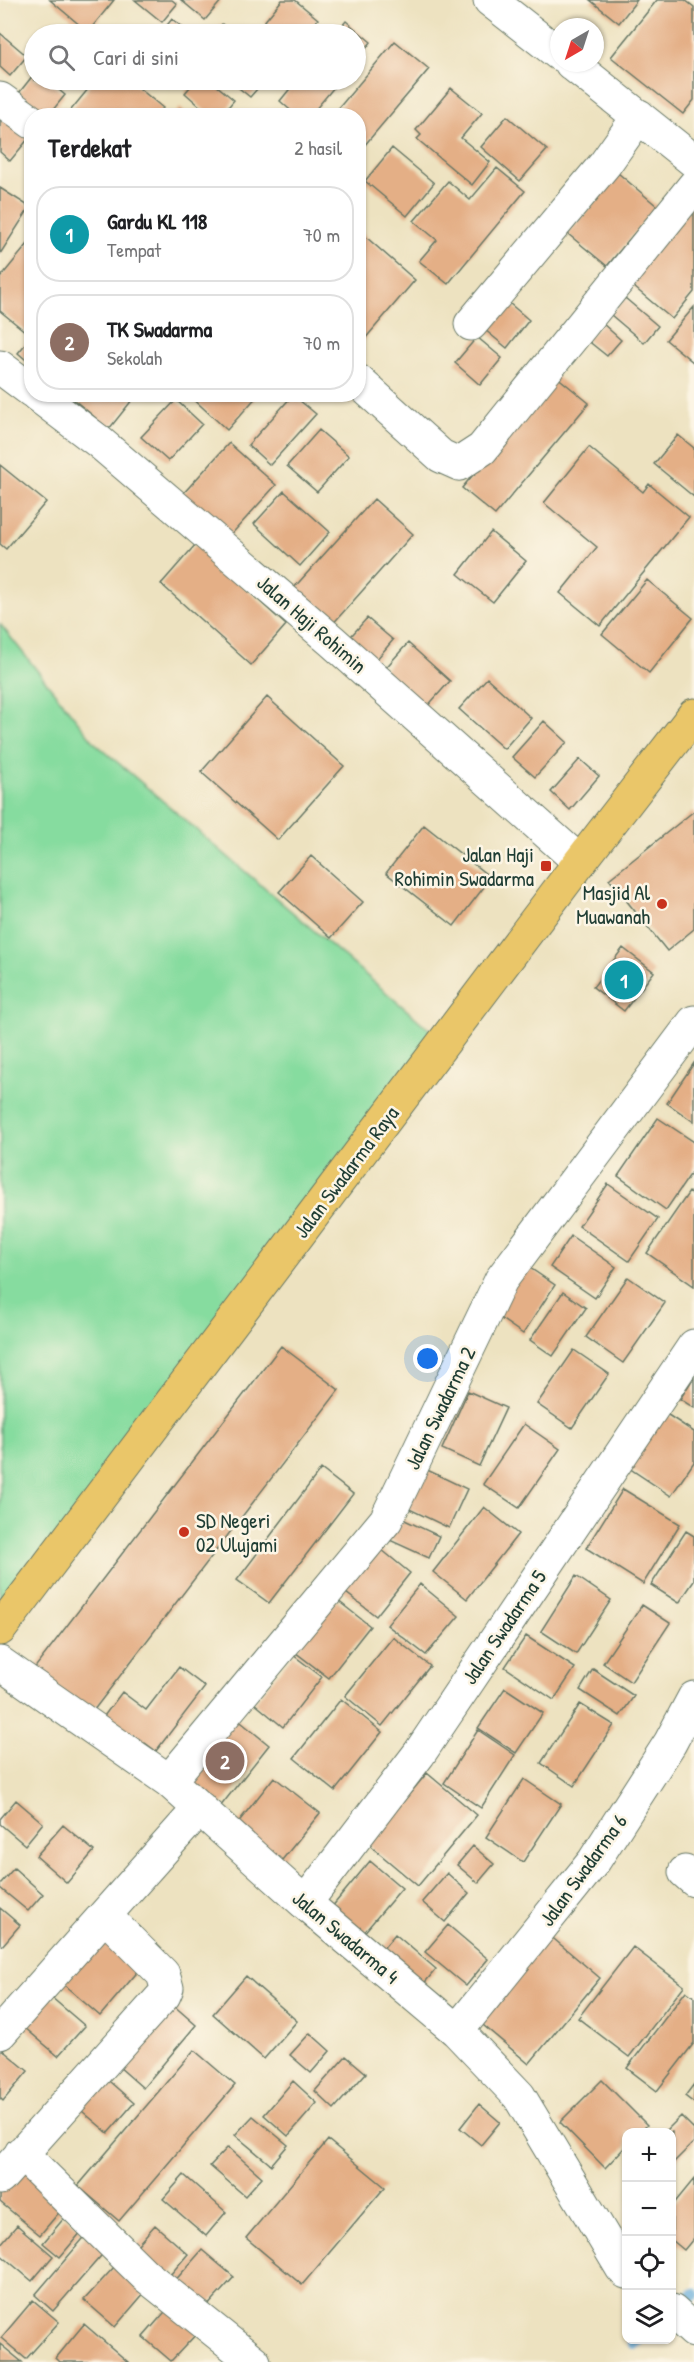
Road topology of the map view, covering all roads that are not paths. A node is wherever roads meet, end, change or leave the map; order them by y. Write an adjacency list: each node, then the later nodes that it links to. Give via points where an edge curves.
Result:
1 (490, 0): 2 (street)
2 (550, 47)
3 (583, 72): 6 (street)
4 (0, 99): 5 (street)
5 (24, 116)
6 (639, 116): 7 (street); 9 (street, via 605,165)
7 (694, 162)
8 (694, 186): 12 (street, via 482,449 459,464 441,456)
9 (471, 324)
10 (0, 367): 11 (street)
11 (24, 385)
12 (366, 388)
13 (47, 402): 15 (street, Jalan Haji Rohimin, via 98,441 323,633)
14 (692, 723): 15 (main road, Jalan Swadarma Raya)
15 (580, 862): 18 (main road, Jalan Swadarma Raya)
16 (694, 1022): 21 (street, Jalan Swadarma 2, via 501,1280 386,1520)
17 (694, 1346): 23 (street, Jalan Swadarma 5, via 419,1754)
18 (0, 1629)
19 (0, 1663): 21 (street, Jalan Swadarma 4)
20 (694, 1698): 25 (street, Jalan Swadarma 6, via 670,1743 594,1861)
21 (169, 1781): 22 (street, Jalan Swadarma 4)
22 (200, 1808): 23 (street, Jalan Swadarma 4); 24 (street)
23 (305, 1903): 25 (street, Jalan Swadarma 4)
24 (105, 1916): 26 (street); 27 (street, via 163,1974 167,1988)
25 (457, 2031): 29 (street, Jalan Swadarma 4, via 519,2096)
26 (0, 2033)
27 (21, 2153): 28 (street); 32 (street, via 145,2275)
28 (0, 2178)
29 (622, 2268)
30 (676, 2315): 31 (street)
31 (694, 2331)
32 (254, 2362)

